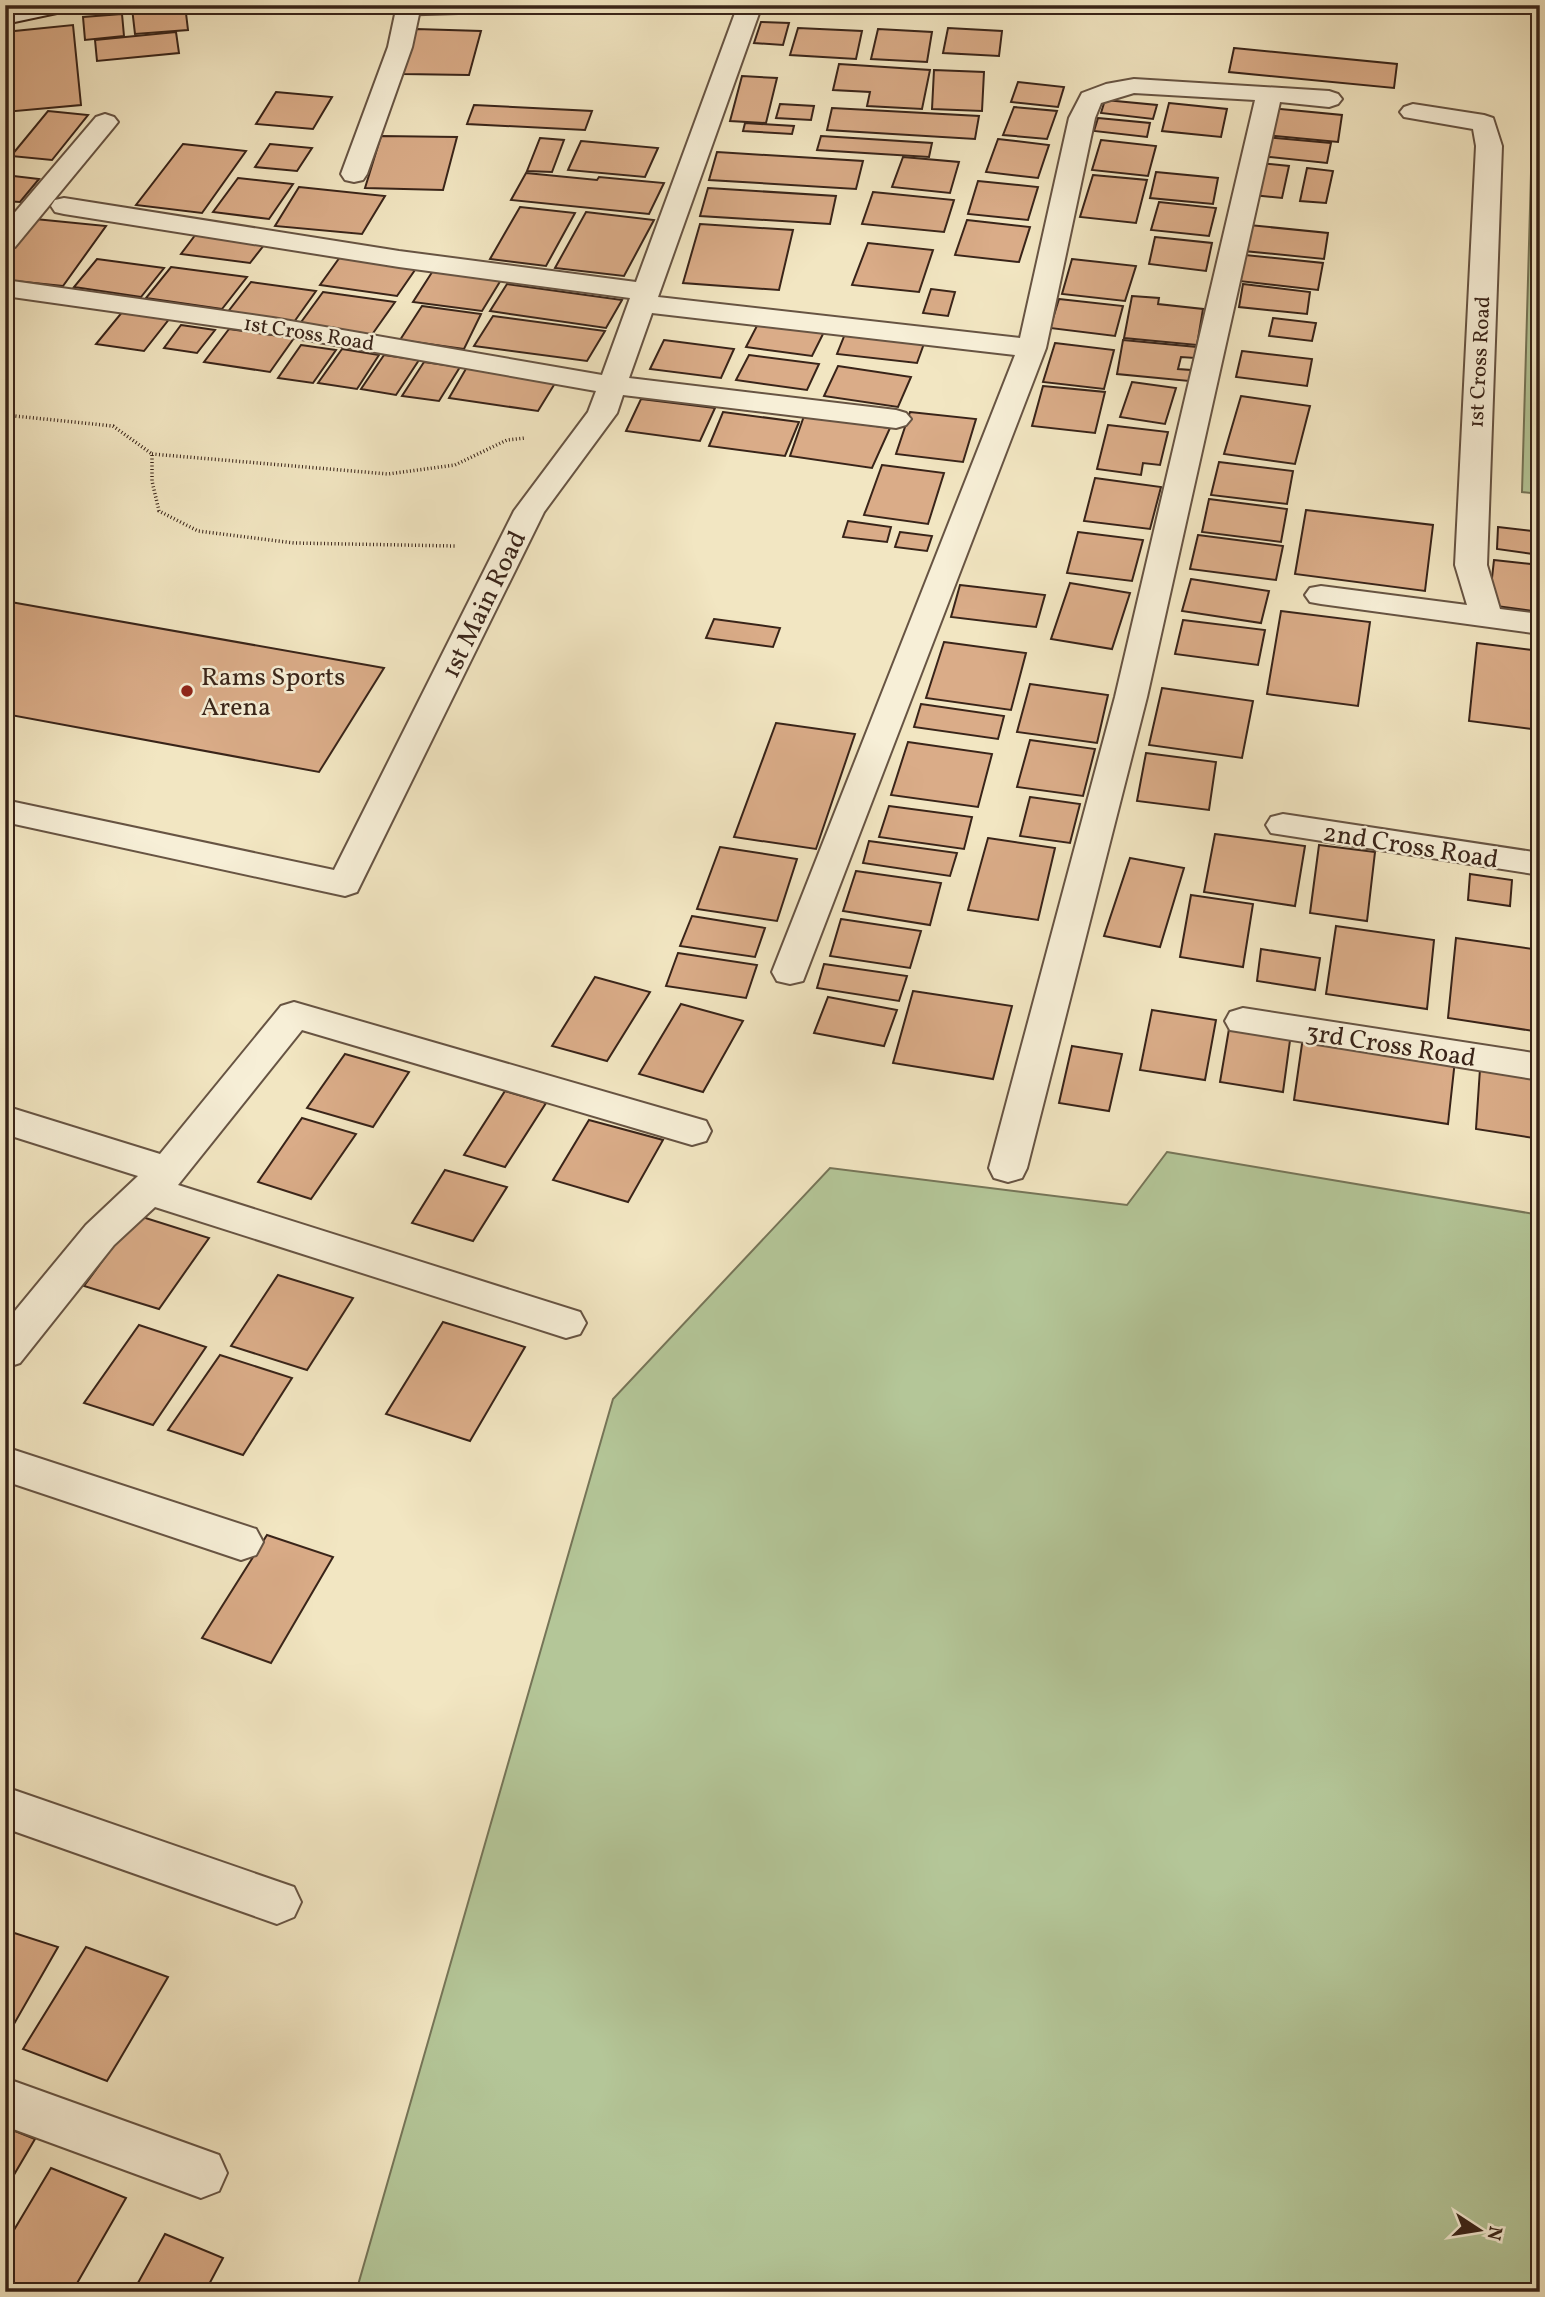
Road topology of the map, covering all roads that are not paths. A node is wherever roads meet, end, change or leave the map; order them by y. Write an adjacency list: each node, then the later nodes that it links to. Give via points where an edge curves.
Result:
1 (63, 5): 5 (street)
2 (508, 5): 4 (lane)
3 (750, 5): 14 (street, 1st Main Road)
4 (409, 6): 10 (street, via 400,47)
5 (5, 17)
6 (1269, 93): 7 (street); 15 (street, via 1134,86 1091,98 1082,118); 29 (street, via 1131,697)
7 (1329, 99)
8 (1413, 111): 19 (street, 1st Cross Road, via 1483,123 1489,146 1471,565)
9 (105, 122): 12 (street)
10 (354, 174)
11 (64, 206): 14 (street)
12 (5, 241)
13 (5, 288): 16 (street, 1st Cross Road, via 273,326)
14 (644, 298): 15 (street); 16 (street, 1st Main Road)
15 (1032, 348): 24 (street)
16 (612, 385): 17 (street, 1st Cross Road); 21 (street, 1st Main Road, via 602,413 529,511 345,884)
17 (896, 419)
18 (1321, 595): 19 (street)
19 (1486, 617): 20 (street)
20 (1540, 624)
21 (5, 811)
22 (1283, 825): 23 (street, 2nd Cross Road)
23 (1540, 864)
24 (790, 972)
25 (1243, 1021): 26 (street, 3rd Cross Road)
26 (1540, 1067)
27 (5, 1120): 30 (street)
28 (692, 1131): 30 (street, via 294,1015)
29 (1008, 1168)
30 (158, 1180): 31 (street); 32 (street, via 100,1235)
31 (566, 1323)
32 (5, 1352)
33 (5, 1464): 34 (street)
34 (241, 1542)
35 (5, 1807): 36 (street)
36 (277, 1902)
37 (5, 2102): 38 (street)
38 (201, 2172)

